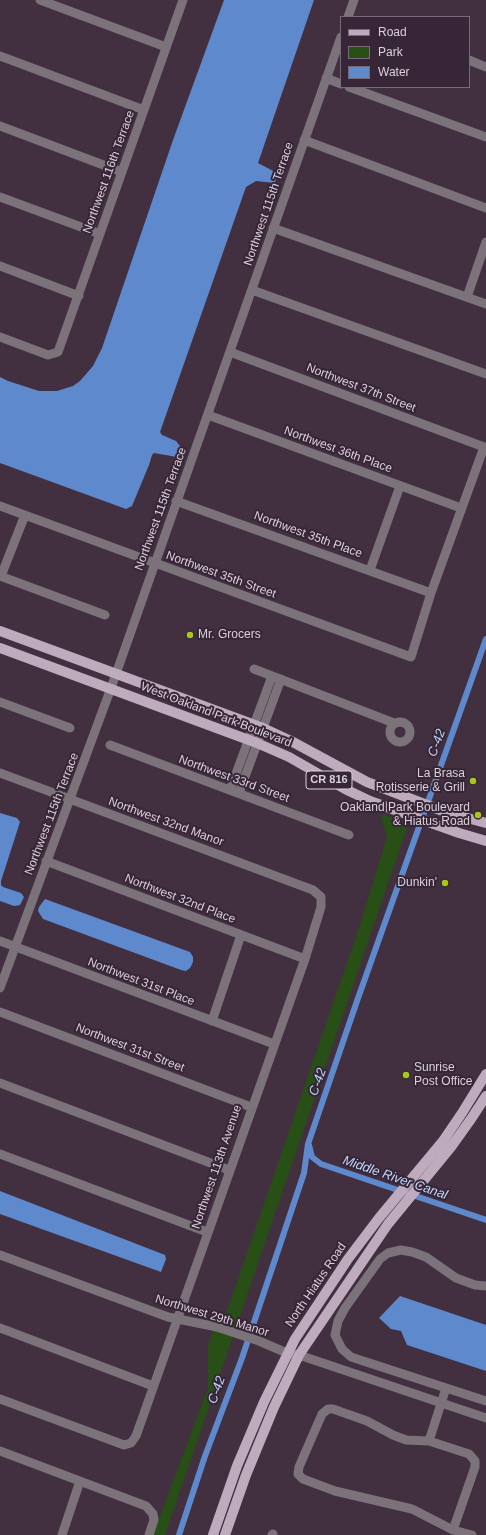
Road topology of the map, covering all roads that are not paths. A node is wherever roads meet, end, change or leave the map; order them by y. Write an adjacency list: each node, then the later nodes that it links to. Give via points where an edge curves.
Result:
1 (40, 0): 6 (street)
2 (183, 0): 6 (street, Northwest 116th Terrace)
3 (354, 0): 4 (street)
4 (349, 16)
5 (340, 40): 10 (street, Northwest 115th Terrace)
6 (166, 47): 13 (street, Northwest 116th Terrace)
7 (0, 56): 13 (street)
8 (470, 60): 9 (street)
9 (486, 67)
10 (326, 78): 11 (street); 16 (street, Northwest 115th Terrace)
11 (340, 84)
12 (352, 88): 15 (street)
13 (144, 110): 17 (street, Northwest 116th Terrace)
14 (0, 126): 17 (street)
15 (486, 137)
16 (304, 140): 19 (street); 20 (street, Northwest 115th Terrace)
17 (122, 172): 21 (street, Northwest 116th Terrace)
18 (0, 197): 21 (street)
19 (486, 208)
20 (273, 228): 24 (street, Northwest 115th Terrace); 26 (street)
21 (100, 234): 25 (street, Northwest 116th Terrace)
22 (486, 242): 26 (street)
23 (0, 266): 25 (street)
24 (252, 290): 29 (street, Northwest 115th Terrace); 30 (street)
25 (79, 296): 28 (street, Northwest 116th Terrace, via 58,352 48,355)
26 (467, 297): 27 (street)
27 (486, 304)
28 (0, 337)
29 (230, 352): 31 (street, Northwest 115th Terrace); 35 (street, Northwest 37th Street, via 484,447)
30 (486, 374)
31 (208, 414): 32 (street, Northwest 36th Place); 33 (street, Northwest 115th Terrace)
32 (400, 486): 35 (street, Northwest 36th Place); 38 (street)
33 (176, 501): 37 (street, Northwest 115th Terrace); 38 (street, Northwest 35th Place)
34 (0, 506): 36 (street, Northwest 35th Street)
35 (461, 508): 40 (street)
36 (25, 515): 37 (street, Northwest 35th Street); 39 (street)
37 (155, 564): 40 (street, Northwest 35th Street, via 411,657); 45 (street, Northwest 115th Terrace)
38 (370, 570): 40 (street, Northwest 35th Place)
39 (0, 576): 41 (street)
40 (431, 594)
41 (105, 615)
42 (0, 630): 45 (main road, West Oakland Park Boulevard / CR 816)
43 (0, 648): 47 (main road, West Oakland Park Boulevard / CR 816)
44 (254, 669): 46 (street)
45 (116, 674): 47 (street, Northwest 115th Terrace); 50 (main road, West Oakland Park Boulevard / CR 816)
46 (276, 677): 49 (street); 50 (street)
47 (111, 688): 52 (main road, West Oakland Park Boulevard / CR 816); 57 (street, Northwest 115th Terrace)
48 (0, 702): 51 (street)
49 (394, 723)
50 (259, 727): 52 (street); 58 (main road, West Oakland Park Boulevard / CR 816, via 291,741 367,782)
51 (70, 728)
52 (253, 742): 55 (street); 56 (street); 60 (main road, West Oakland Park Boulevard / CR 816, via 289,757 356,794)
53 (110, 745): 55 (street, Northwest 33rd Street)
54 (0, 774): 57 (street, Northwest 32nd Manor)
55 (230, 790): 56 (street, Northwest 33rd Street)
56 (239, 793): 59 (street, Northwest 33rd Street)
57 (70, 800): 61 (street, Northwest 115th Terrace); 62 (street, Northwest 32nd Manor, via 313,890)
58 (486, 824)
59 (349, 835)
60 (486, 841)
61 (46, 862): 63 (street, Northwest 32nd Place); 65 (street, Northwest 115th Terrace)
62 (321, 897): 66 (street, Northwest 113th Avenue, via 321,907)
63 (242, 935): 66 (street, Northwest 32nd Place); 69 (street)
64 (0, 941): 65 (street, Northwest 31st Place)
65 (16, 947): 67 (street, Northwest 115th Terrace); 69 (street, Northwest 31st Place)
66 (305, 959): 70 (street, Northwest 113th Avenue)
67 (0, 988)
68 (0, 1012): 74 (street, Northwest 31st Street)
69 (212, 1021): 70 (street, Northwest 31st Place)
70 (274, 1044): 74 (street, Northwest 113th Avenue)
71 (486, 1074): 82 (main road, North Hiatus Road, via 454,1124 348,1259)
72 (0, 1083): 76 (street)
73 (486, 1096): 83 (main road, via 459,1136 388,1224)
74 (252, 1107): 76 (street, Northwest 113th Avenue)
75 (0, 1154): 77 (street)
76 (229, 1170): 77 (street, Northwest 113th Avenue)
77 (208, 1232): 80 (street, Northwest 113th Avenue)
78 (0, 1255): 80 (street, Northwest 29th Manor)
79 (486, 1286): 85 (street, via 456,1278 426,1257 412,1252 401,1250 388,1253 380,1259 338,1321 335,1334 342,1349 351,1357)
80 (177, 1319): 82 (street, Northwest 29th Manor, via 237,1334); 84 (street, Northwest 113th Avenue)
81 (0, 1328): 84 (street)
82 (287, 1353): 83 (street, Northwest 29th Manor); 96 (main road, North Hiatus Road, via 237,1466)
83 (299, 1355): 88 (street, Northwest 29th Manor); 97 (main road, via 246,1475)
84 (153, 1386): 86 (street, Northwest 113th Avenue, via 136,1436 131,1443 124,1445)
85 (446, 1388): 87 (street); 88 (street)
86 (0, 1398)
87 (486, 1400)
88 (442, 1403): 89 (street, Northwest 29th Manor); 90 (street)
89 (486, 1418)
90 (428, 1441): 93 (street, via 469,1454 475,1461); 93 (street, via 406,1440 367,1421 328,1409 322,1414 298,1474 302,1479 335,1492 412,1510)
91 (0, 1451): 92 (street)
92 (80, 1481): 94 (street); 95 (street, via 146,1506 153,1514 154,1520)
93 (453, 1530): 98 (street)
94 (62, 1535)
95 (149, 1535)
96 (213, 1535)
97 (225, 1535)
98 (472, 1535)

